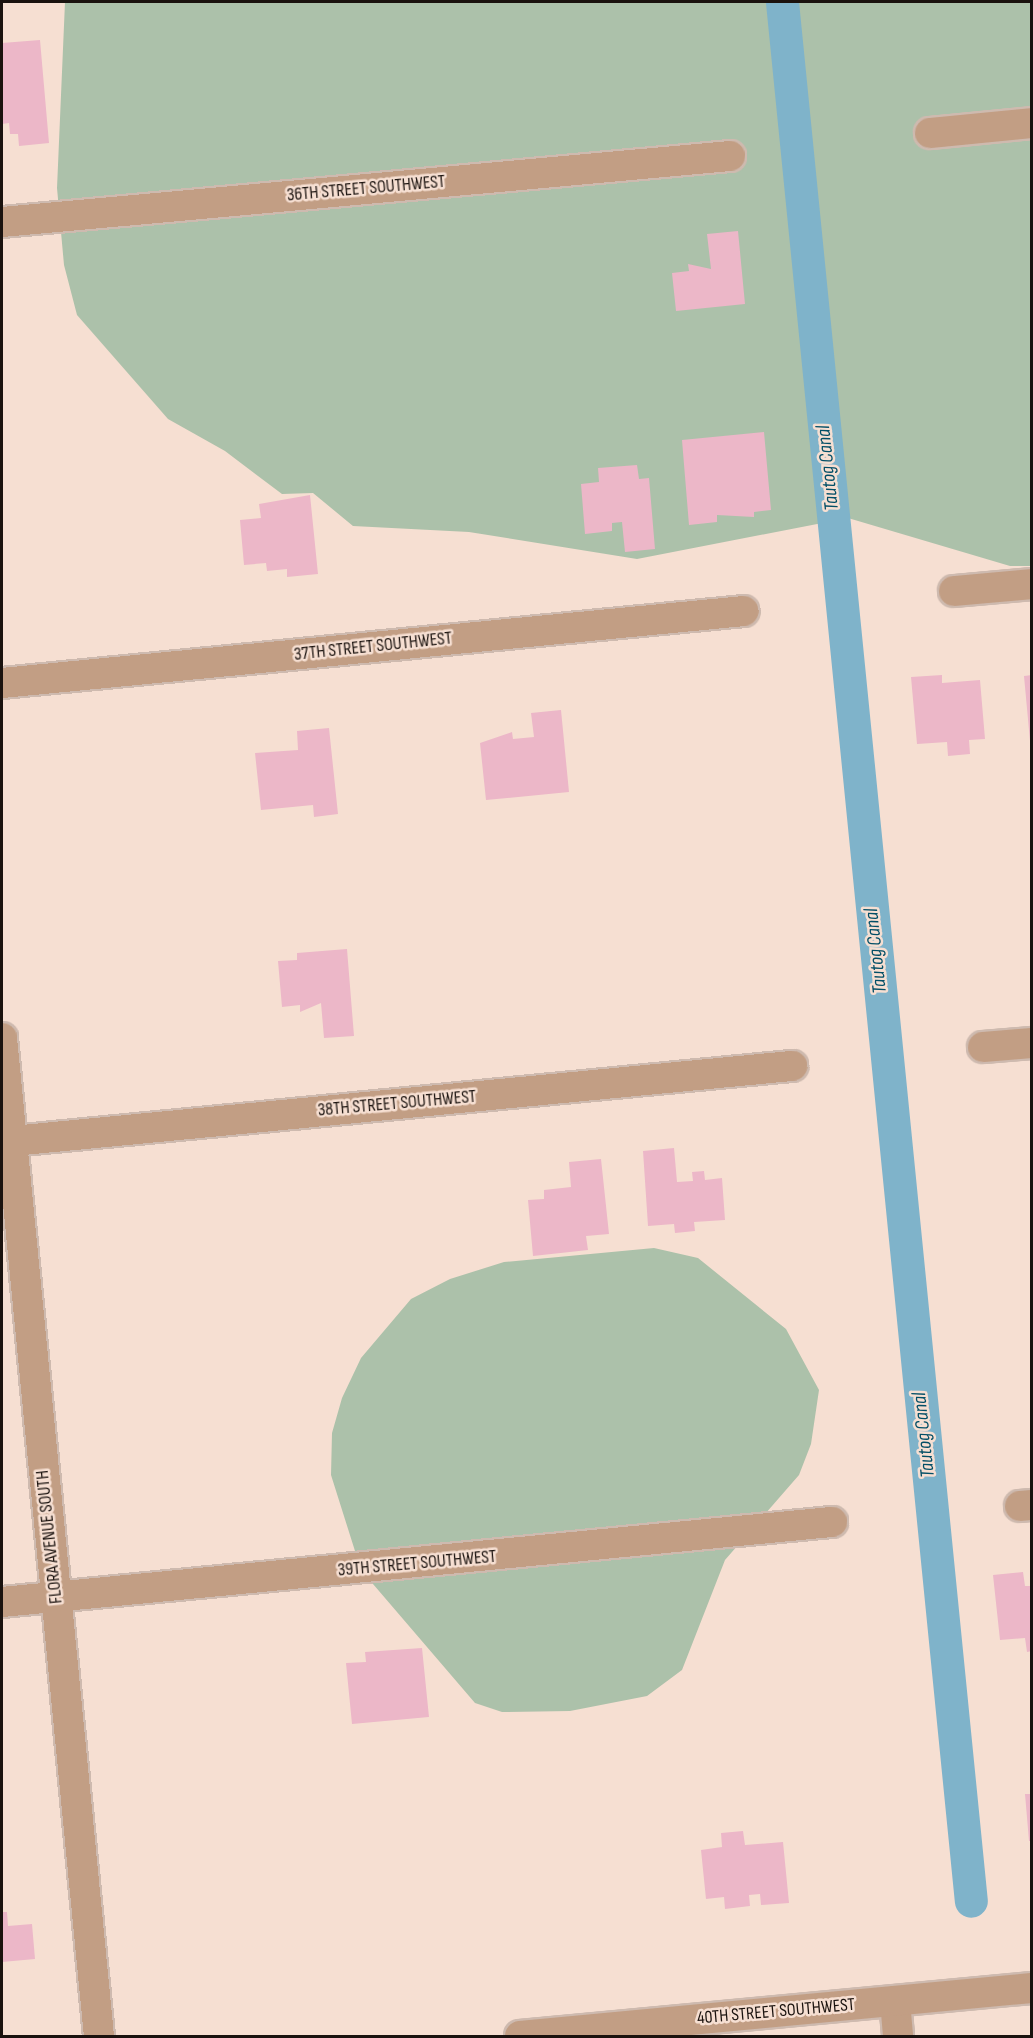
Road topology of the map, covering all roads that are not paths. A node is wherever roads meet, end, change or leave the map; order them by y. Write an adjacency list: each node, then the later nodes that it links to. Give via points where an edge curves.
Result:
1 (1032, 123): 2 (street)
2 (930, 133)
3 (730, 156): 4 (street, 36TH STREET SOUTHWEST)
4 (2, 222)
5 (1032, 584): 6 (street)
6 (954, 591)
7 (744, 611): 8 (street, 37TH STREET SOUTHWEST)
8 (2, 683)
9 (2, 1038): 13 (street, FLORA AVENUE SOUTH)
10 (1032, 1043): 11 (street)
11 (983, 1047)
12 (792, 1066): 13 (street, 38TH STREET SOUTHWEST)
13 (7, 1141): 15 (street, FLORA AVENUE SOUTH)
14 (832, 1522): 15 (street, 39TH STREET SOUTHWEST)
15 (56, 1597): 16 (street, 39TH STREET SOUTHWEST); 19 (street, FLORA AVENUE SOUTH)
16 (2, 1602)
17 (1032, 1988): 18 (street, 40TH STREET SOUTHWEST)
18 (895, 2001): 20 (street, 40TH STREET SOUTHWEST); 21 (street)
19 (99, 2037)
20 (520, 2037)
21 (898, 2037)

